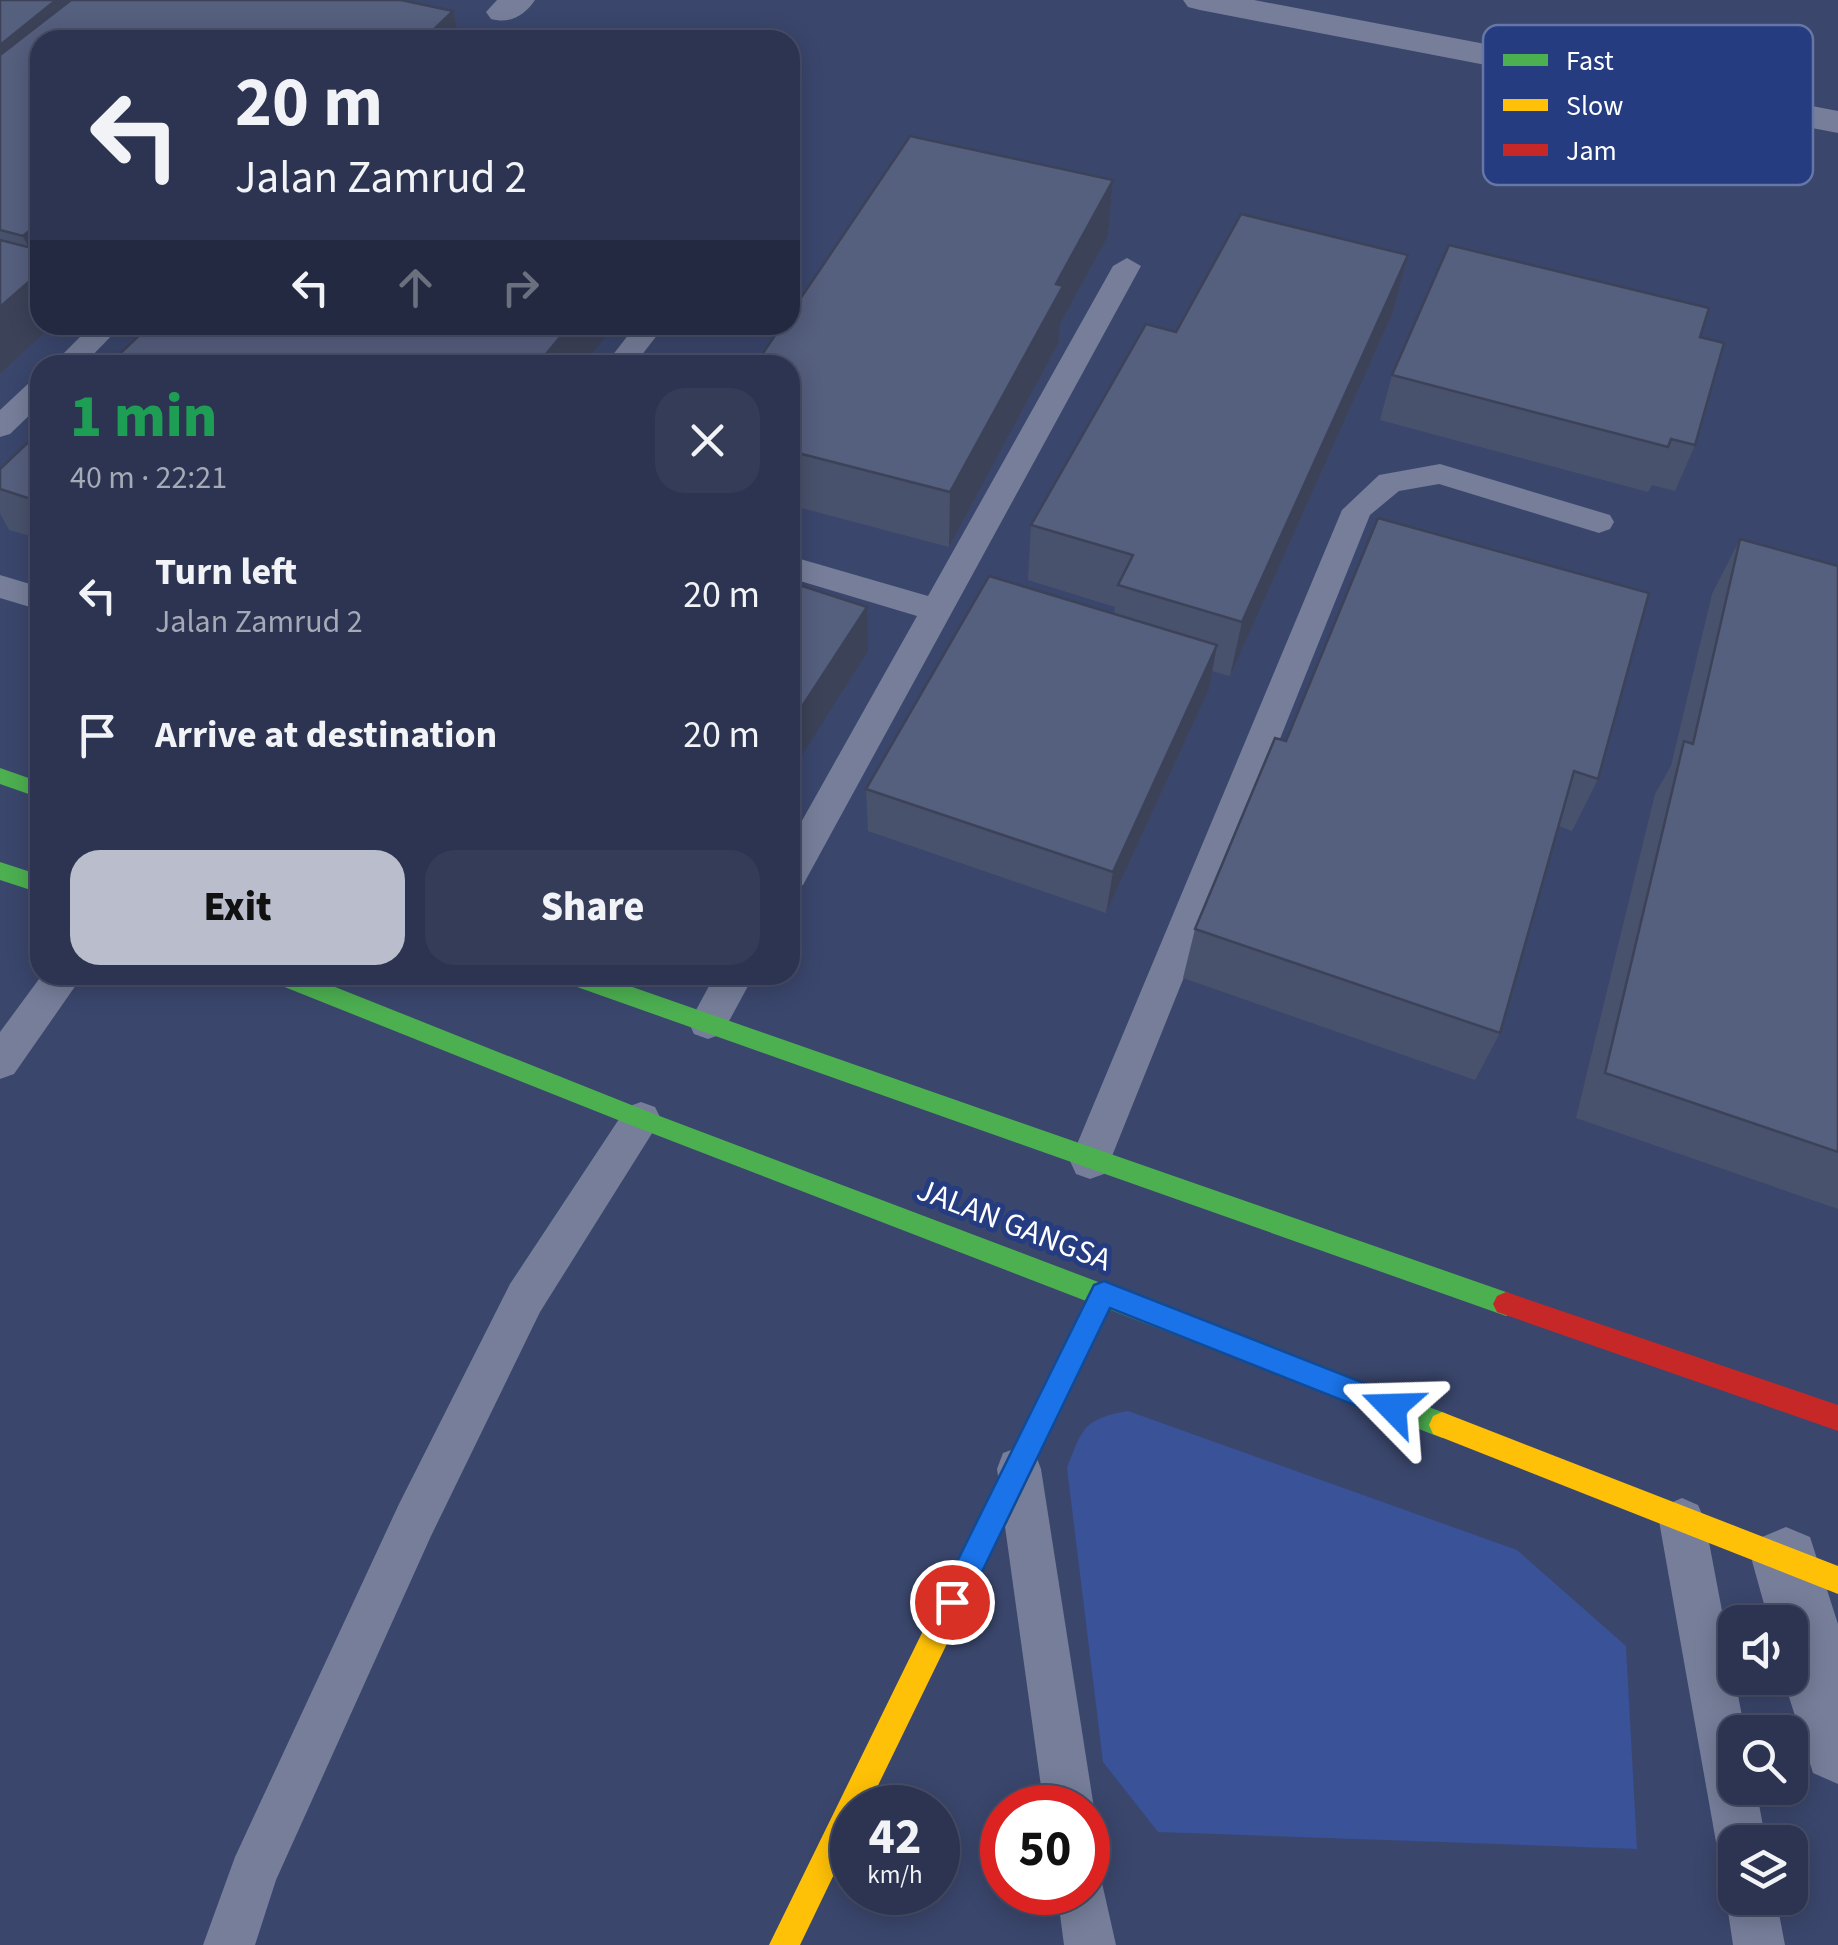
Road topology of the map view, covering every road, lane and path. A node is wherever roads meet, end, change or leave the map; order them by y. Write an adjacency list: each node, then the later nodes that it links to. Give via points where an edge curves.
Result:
1 (1200, 0): 2 (street)
2 (1483, 54)
3 (1813, 117): 4 (street)
4 (1838, 122)
5 (1127, 266): 16 (lane)
6 (98, 335): 8 (lane)
7 (643, 335): 9 (lane)
8 (76, 355)
9 (628, 355)
10 (30, 398): 11 (lane)
11 (0, 427)
12 (1599, 522): 29 (lane, via 1440,474 1390,482 1357,510)
13 (800, 570): 16 (lane)
14 (0, 586): 15 (lane)
15 (30, 596)
16 (937, 610): 19 (lane)
17 (0, 776): 18 (main road)
18 (30, 786)
19 (800, 857)
20 (0, 871): 21 (main road)
21 (30, 881)
22 (57, 985): 27 (lane)
23 (305, 985): 28 (main road, JALAN GANGSA)
24 (600, 985): 26 (main road)
25 (729, 985): 26 (lane)
26 (708, 1023): 29 (main road)
27 (0, 1062)
28 (641, 1119): 30 (main road, JALAN GANGSA); 40 (lane, via 526,1298 407,1538 253,1876)
29 (1090, 1161): 31 (main road)
30 (1104, 1293): 32 (main road); 33 (main road, JALAN GANGSA)
31 (1838, 1418)
32 (1019, 1466): 36 (lane); 41 (main road)
33 (1682, 1521): 34 (main road, JALAN GANGSA); 37 (lane)
34 (1812, 1571): 35 (street)
35 (1838, 1748)
36 (1066, 1785)
37 (1737, 1825)
38 (1085, 1915): 42 (lane)
39 (1754, 1915): 43 (lane)
40 (229, 1945)
41 (784, 1945)
42 (1090, 1945)
43 (1760, 1945)

